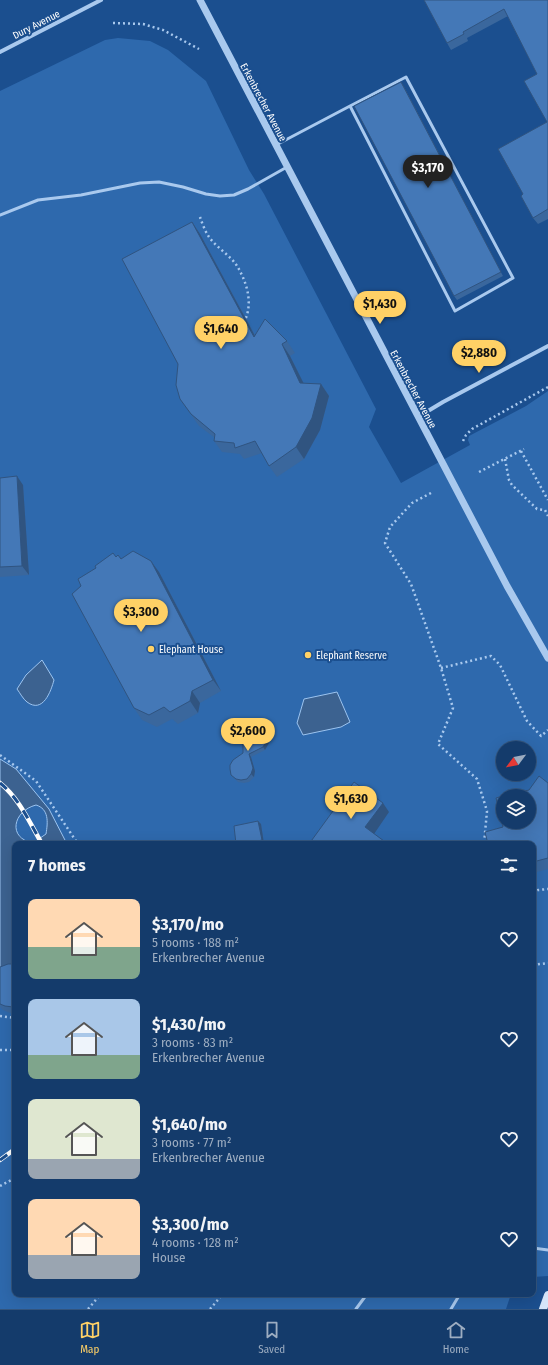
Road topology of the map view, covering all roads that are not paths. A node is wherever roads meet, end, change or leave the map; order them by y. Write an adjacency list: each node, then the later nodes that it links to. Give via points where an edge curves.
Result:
1 (101, 0): 3 (street, Dury Avenue)
2 (200, 0): 5 (street, Erkenbrecher Avenue)
3 (0, 52)
4 (350, 106): 4 (lane, via 455,311 513,278 406,77); 5 (lane)
5 (276, 145): 6 (street, Erkenbrecher Avenue)
6 (287, 167): 7 (lane, via 234,195 206,194 159,182 140,183 81,195 38,200); 9 (street, Erkenbrecher Avenue)
7 (0, 214)
8 (548, 346): 9 (street)
9 (418, 417): 10 (street, Erkenbrecher Avenue)
10 (548, 658)
11 (536, 1248): 12 (lane)
12 (548, 1250)
13 (548, 1295): 18 (main road)
14 (365, 1297): 16 (lane)
15 (458, 1297): 17 (lane)
16 (356, 1309)
17 (451, 1309)
18 (543, 1309)

